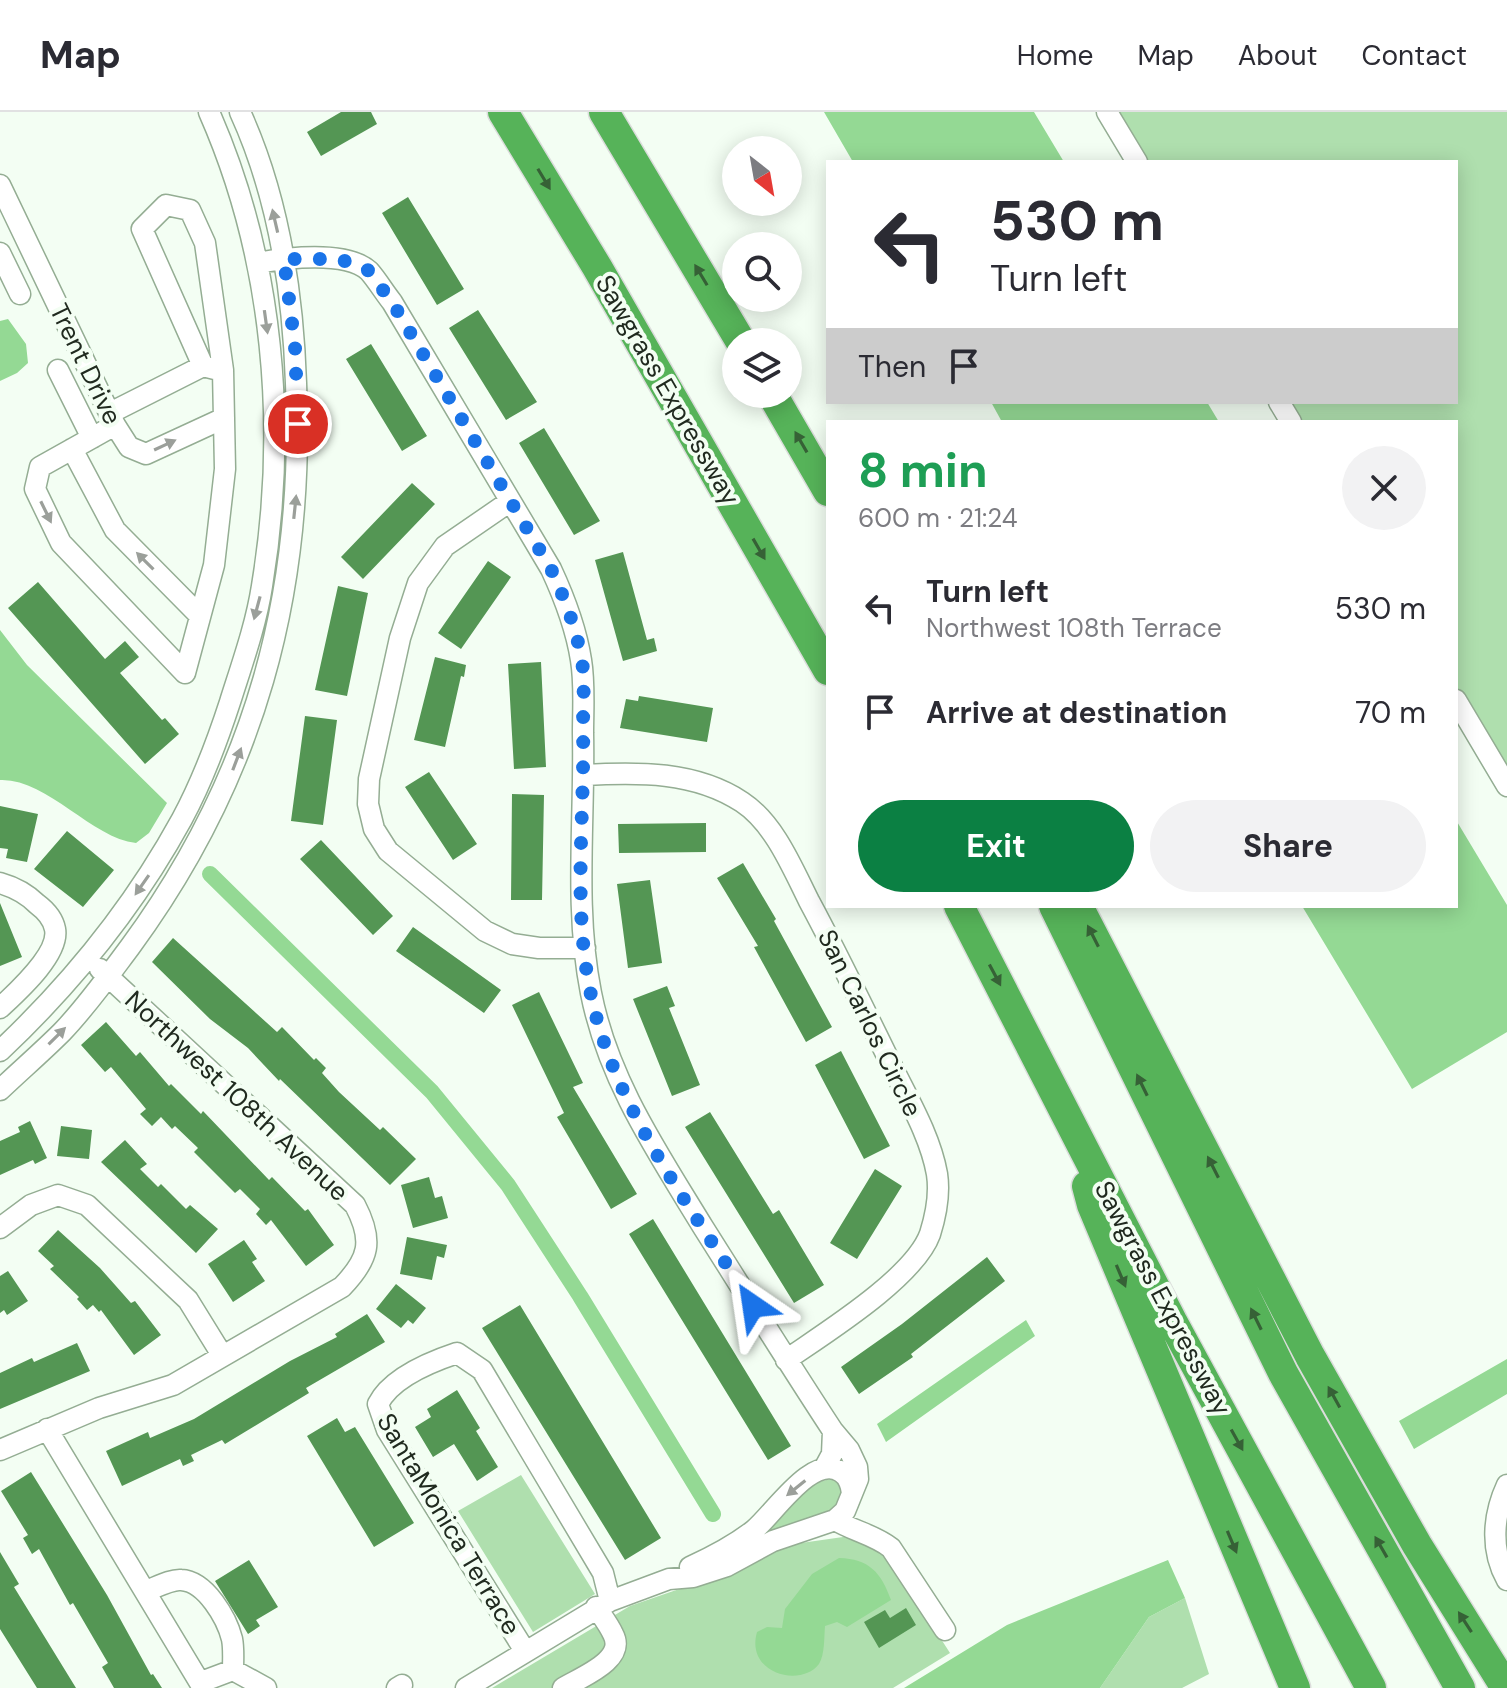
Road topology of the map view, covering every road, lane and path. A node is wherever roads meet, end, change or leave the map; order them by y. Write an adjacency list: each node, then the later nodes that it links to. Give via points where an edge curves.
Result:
1 (209, 112): 11 (street, via 242,201)
2 (503, 112): 24 (highway, Sawgrass Expressway, one-way to 24)
3 (604, 112): 13 (highway, one-way to 3)
4 (1107, 112): 6 (street)
5 (248, 115): 10 (street, one-way to 5)
6 (1136, 160)
7 (0, 185): 8 (street, Trent Drive)
8 (8, 222): 18 (street, Trent Drive)
9 (0, 253): 12 (street)
10 (284, 259): 11 (street); 22 (street, via 339,259 367,269 392,302); 34 (street, one-way to 10, via 166,898 204,830 236,763 266,674 296,500 295,347)
11 (257, 263): 33 (street, one-way to 33, via 275,424 262,589 214,752 144,882)
12 (20, 294)
13 (733, 328)
14 (213, 368): 14 (street, via 205,243 190,210 166,205 142,229); 17 (street); 18 (street)
15 (58, 370): 19 (street)
16 (780, 408): 21 (highway, one-way to 16)
17 (224, 418): 18 (street, Trent Drive, one-way to 17, via 129,447 146,454); 23 (street, via 225,469 214,565)
18 (113, 419): 19 (street)
19 (92, 438): 20 (street)
20 (72, 449): 23 (street, one-way to 20, via 115,530); 23 (street, one-way to 23, via 40,467 35,489 61,543 185,673)
21 (826, 488)
22 (509, 502): 26 (street, via 551,569 571,614 582,664); 32 (street, via 445,546 418,583 400,638 368,804 374,829 388,851 485,931 512,944)
23 (200, 616)
24 (826, 667)
25 (1458, 703): 27 (street)
26 (584, 775): 32 (street); 41 (street, San Carlos Circle, via 641,772 712,786 744,803 766,826 847,971 929,1144 937,1175 937,1207 928,1238 907,1268)
27 (1507, 786)
28 (0, 883): 35 (street, via 28,896 47,912 55,929 46,959)
29 (960, 908): 38 (highway, Sawgrass Expressway, one-way to 38)
30 (1055, 908): 62 (highway, one-way to 30, via 1283,1373)
31 (1079, 908): 63 (highway, one-way to 31, via 1310,1356)
32 (585, 948): 41 (street, via 590,993 624,1092)
33 (88, 957): 34 (street, Northwest 108th Avenue); 36 (street)
34 (108, 976): 37 (street, one-way to 34, via 63,1031); 40 (street, Northwest 108th Avenue, via 355,1205 365,1225 360,1268 342,1287)
35 (0, 1008)
36 (0, 1051)
37 (0, 1090)
38 (1072, 1122): 60 (highway, one-way to 60, via 1092,1205); 61 (highway, Sawgrass Expressway, one-way to 61, via 1173,1323)
39 (0, 1228): 40 (street, via 31,1205 58,1195 87,1205 188,1300)
40 (222, 1355): 42 (street, via 173,1385)
41 (786, 1360): 43 (street)
42 (47, 1429): 44 (street); 51 (street)
43 (833, 1431): 45 (street, via 832,1454); 47 (street, via 857,1467)
44 (0, 1450)
45 (825, 1467): 47 (street, via 843,1473); 49 (street, one-way to 49, via 786,1494 747,1535)
46 (1507, 1485): 50 (street, via 1495,1542)
47 (852, 1493): 48 (street)
48 (835, 1520): 49 (street, via 773,1541 727,1566); 53 (street, via 891,1548)
49 (669, 1579): 52 (street)
50 (1507, 1580)
51 (146, 1591): 55 (street, via 181,1580 199,1587 229,1627); 56 (street)
52 (603, 1604): 54 (street); 54 (street, SantaMonica Terrace, via 603,1573 482,1370 457,1353 441,1358 384,1393 378,1404 387,1430); 59 (street, SantaMonica Terrace, via 617,1645 614,1654)
53 (945, 1630)
54 (525, 1651): 58 (street)
55 (233, 1670): 56 (street); 57 (street)
56 (202, 1685)
57 (266, 1688)
58 (466, 1688)
59 (563, 1688)
60 (1295, 1688)
61 (1371, 1688)
62 (1460, 1688)
63 (1506, 1688)

